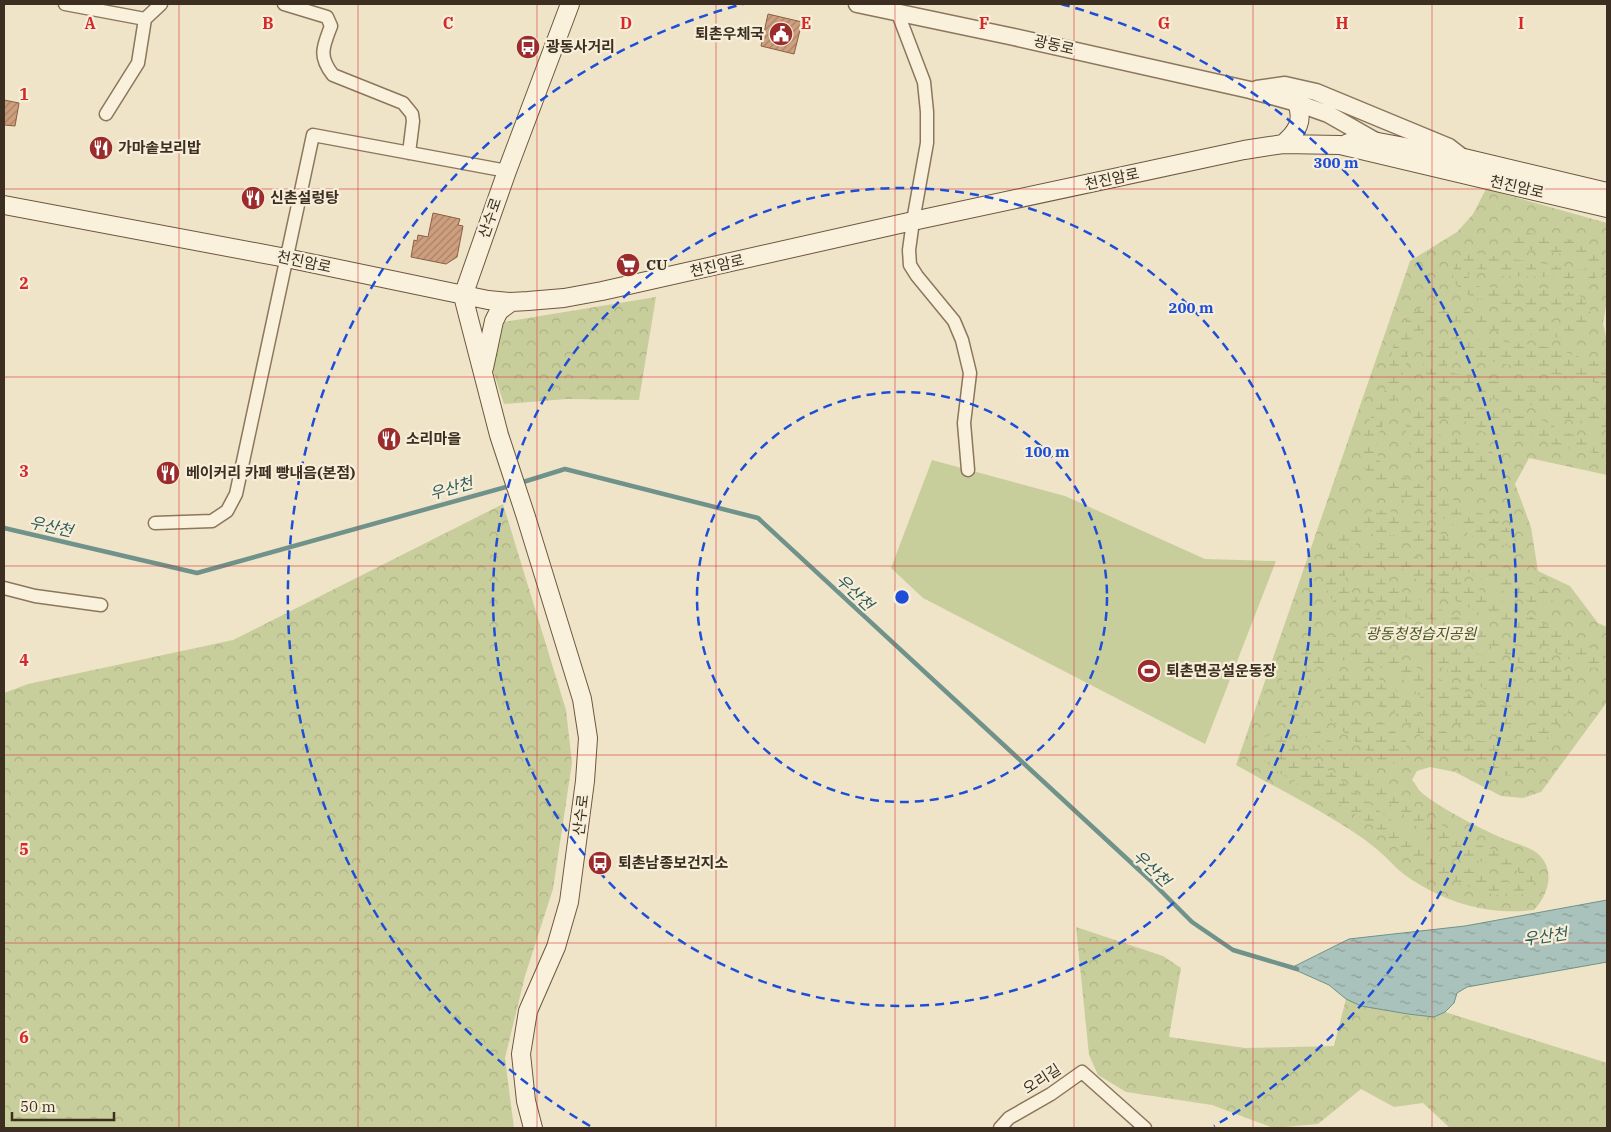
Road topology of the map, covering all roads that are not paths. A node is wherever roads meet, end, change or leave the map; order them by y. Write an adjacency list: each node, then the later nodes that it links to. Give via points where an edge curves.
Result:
1 (65, 4): 7 (street)
2 (161, 4): 7 (street)
3 (284, 4): 14 (street, via 327,17 331,26 322,52 325,66 332,75 403,103 412,114 413,121)
4 (857, 4): 6 (street, 광동로)
5 (571, 5): 17 (main road, 산수로)
6 (897, 11): 8 (street, 광동로); 21 (street, via 924,82 928,112 927,143)
7 (145, 19): 10 (street, via 138,63)
8 (1250, 90): 9 (street, 광동로); 15 (street, via 1285,86 1316,92 1449,147)
9 (1298, 103): 11 (street, 광동로, via 1328,114); 12 (main road, via 1301,113 1299,126)
10 (106, 114)
11 (1378, 142): 13 (main road, 천진암로, via 1362,140); 15 (main road, 천진암로); 16 (street, 광동로)
12 (1283, 144): 13 (main road, 천진암로); 21 (main road, 천진암로)
13 (1340, 145): 16 (main road, 천진암로)
14 (409, 153): 17 (street); 22 (street, via 313,135)
15 (1464, 158): 18 (main road, 천진암로)
16 (1401, 160): 20 (main road, 천진암로)
17 (507, 171): 23 (main road, 산수로)
18 (1607, 192)
19 (4, 205): 22 (main road, 천진암로)
20 (1607, 208)
21 (913, 221): 24 (main road, 천진암로, via 602,292); 26 (street, via 910,265 954,321 970,373 964,423)
22 (286, 258): 23 (main road, 천진암로); 27 (street, via 236,494 227,511 212,521)
23 (464, 296): 24 (main road, 천진암로); 25 (main road)
24 (511, 302): 25 (main road, via 499,311 494,321)
25 (483, 376): 30 (main road, 산수로, via 582,699 588,738 570,902 556,947 528,1011 521,1054 526,1101)
26 (968, 470)
27 (155, 523)
28 (4, 588): 29 (street, via 35,596)
29 (101, 605)
30 (533, 1128)
31 (1000, 1128): 32 (street, 오리길, via 1009,1118 1082,1072)
32 (1145, 1128)

